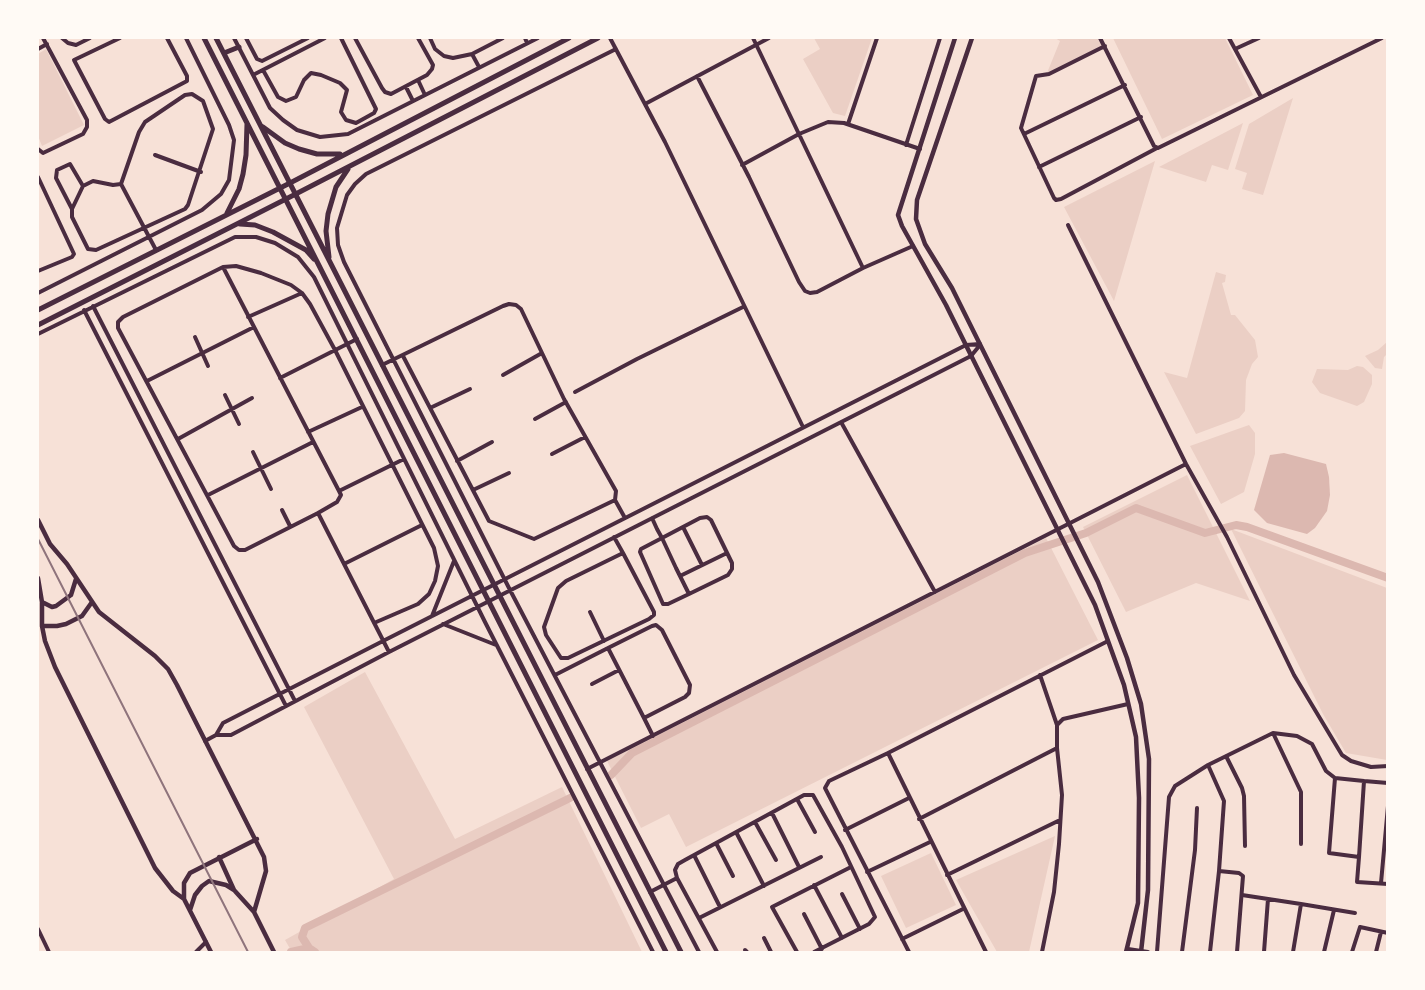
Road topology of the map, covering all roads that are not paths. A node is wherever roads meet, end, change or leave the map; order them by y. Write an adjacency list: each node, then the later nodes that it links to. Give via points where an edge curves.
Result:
1 (43, 38): 34 (street)
2 (62, 38): 3 (street, via 76,45)
3 (90, 38)
4 (120, 38): 5 (street, via 74,60 109,122 187,81)
5 (167, 38)
6 (186, 38): 82 (street, via 230,125 234,140 229,180 212,203)
7 (204, 38): 55 (main road)
8 (216, 38): 41 (main road)
9 (234, 38): 37 (street)
10 (246, 38): 11 (street, via 262,61)
11 (308, 38)
12 (325, 38): 44 (street)
13 (341, 38): 44 (street, via 376,109 357,123 346,120 341,112 347,90 340,83 311,73 296,97 286,101 278,97)
14 (355, 38): 49 (street, via 385,92 391,94)
15 (418, 38): 47 (street, via 433,65 430,73)
16 (430, 38): 42 (street, via 444,56)
17 (503, 38): 42 (street)
18 (525, 38): 33 (street)
19 (538, 38): 33 (street)
20 (569, 38): 64 (main road)
21 (598, 38): 67 (main road)
22 (610, 38): 39 (street)
23 (753, 38): 35 (street)
24 (769, 38): 35 (street)
25 (877, 38): 57 (street)
26 (940, 38): 60 (street)
27 (955, 38): 63 (street)
28 (972, 38): 103 (street, via 916,209 925,244)
29 (1100, 38): 36 (street)
30 (1229, 38): 40 (street)
31 (1259, 38): 40 (street)
32 (1382, 38): 51 (street)
33 (528, 43): 43 (street)
34 (47, 44): 38 (street); 62 (street, via 87,120 87,127 83,134 43,153)
35 (756, 44): 46 (street); 58 (street)
36 (1105, 46): 48 (street); 59 (street, via 1049,74 1036,76 1021,124)
37 (239, 47): 41 (main road); 45 (street)
38 (38, 49)
39 (616, 49): 53 (street); 110 (street, via 366,174 346,195 337,228 338,246)
40 (1235, 49): 51 (street)
41 (224, 53): 56 (main road)
42 (472, 54): 43 (street)
43 (479, 68): 50 (street)
44 (263, 70): 45 (street)
45 (253, 75): 52 (street, via 270,108 297,130 313,136 348,134)
46 (697, 76): 53 (street); 66 (street)
47 (418, 80): 49 (street); 50 (street)
48 (1125, 85): 54 (street); 59 (street)
49 (406, 87): 52 (street)
50 (425, 95): 52 (street)
51 (1261, 97): 61 (street)
52 (413, 101)
53 (645, 104): 93 (street)
54 (1141, 117): 61 (street); 68 (street)
55 (247, 122): 74 (main road); 78 (main road, via 243,174)
56 (260, 124): 64 (main road, via 299,149 331,156); 71 (main road)
57 (848, 124): 58 (street, via 828,122); 60 (street)
58 (799, 134): 66 (street); 88 (street)
59 (1024, 134): 68 (street)
60 (906, 145): 63 (street)
61 (1157, 148): 68 (street, via 1059,200 1053,198)
62 (38, 149)
63 (920, 149): 83 (street, via 898,213)
64 (346, 154): 71 (main road)
65 (155, 155): 69 (street)
66 (742, 165): 88 (street, via 805,291 818,292)
67 (350, 166): 75 (main road); 85 (main road, via 336,187 329,208 326,231)
68 (1039, 166)
69 (201, 172): 72 (street, via 213,129 203,101 192,94 145,122); 81 (street, via 185,209)
70 (38, 177): 89 (street, via 74,251 72,257)
71 (290, 183): 74 (main road); 75 (main road)
72 (121, 184): 73 (street, via 93,181); 81 (street)
73 (83, 186): 77 (street); 77 (street, via 70,164 57,170 56,178)
74 (280, 188): 76 (main road); 78 (main road)
75 (296, 194): 76 (main road); 85 (main road)
76 (286, 199): 79 (main road); 86 (main road)
77 (72, 209): 81 (street, via 85,246 91,250)
78 (226, 215): 84 (main road)
79 (238, 224): 86 (main road, via 273,232 306,250); 97 (main road)
80 (1068, 225): 137 (street)
81 (144, 228): 82 (street)
82 (148, 237): 84 (street); 90 (street)
83 (913, 246): 88 (street); 104 (street)
84 (156, 250): 94 (main road)
85 (330, 261): 111 (main road)
86 (319, 264): 101 (main road)
87 (223, 267): 91 (street, via 236,266 261,273); 96 (street); 115 (street, via 118,322)
88 (863, 268)
89 (38, 271)
90 (38, 293)
91 (302, 293): 96 (street); 105 (street)
92 (93, 306): 95 (street); 102 (street, via 235,237 256,237 298,257 314,277); 193 (street)
93 (743, 306): 117 (street); 127 (street)
94 (38, 310)
95 (84, 310): 99 (street); 194 (street)
96 (248, 317): 98 (street)
97 (38, 325)
98 (254, 327): 106 (street); 114 (street)
99 (38, 334)
100 (195, 337): 106 (street)
101 (357, 339): 102 (street); 168 (main road)
102 (347, 344): 105 (street); 135 (street)
103 (980, 344): 104 (street); 109 (street); 152 (street)
104 (966, 345): 109 (street); 127 (street)
105 (335, 350): 114 (street); 121 (street)
106 (202, 353): 112 (street); 115 (street)
107 (542, 353): 108 (street, via 521,309 509,304); 113 (street); 120 (street)
108 (403, 356): 110 (street); 122 (street)
109 (971, 356): 125 (street); 155 (street)
110 (393, 359): 111 (street); 166 (street)
111 (382, 365): 167 (main road)
112 (208, 366)
113 (503, 375)
114 (280, 378): 128 (street)
115 (147, 381): 130 (street)
116 (470, 389): 122 (street)
117 (575, 392)
118 (225, 395): 123 (street)
119 (252, 398): 123 (street)
120 (566, 402): 124 (street); 129 (street)
121 (363, 407): 128 (street); 138 (street)
122 (430, 408): 136 (street)
123 (231, 410): 126 (street); 130 (street)
124 (535, 419)
125 (841, 422): 149 (street); 170 (street)
126 (239, 424)
127 (803, 427): 148 (street)
128 (308, 432): 131 (street)
129 (585, 437): 134 (street); 145 (street, via 616,490)
130 (178, 439): 144 (street)
131 (313, 442): 139 (street); 143 (street)
132 (492, 442): 136 (street)
133 (253, 452): 139 (street)
134 (552, 454)
135 (404, 459): 138 (street); 160 (street)
136 (457, 461): 142 (street)
137 (1186, 464): 152 (street); 209 (street, via 1227,537 1294,675 1342,755 1371,767)
138 (391, 465): 143 (street); 151 (street)
139 (261, 468): 141 (street); 144 (street)
140 (510, 473): 142 (street)
141 (272, 489)
142 (473, 490): 145 (street, via 489,521 534,539)
143 (339, 491): 147 (street, via 337,502)
144 (208, 495): 153 (street, via 239,550)
145 (615, 500): 148 (street)
146 (282, 510): 153 (street)
147 (318, 513): 153 (street); 161 (street)
148 (625, 518): 166 (street)
149 (652, 518): 156 (street); 157 (street)
150 (38, 520): 165 (street)
151 (422, 525): 161 (street); 180 (street, via 438,566 429,594 418,604)
152 (1070, 525): 155 (street); 287 (street, via 1098,582 1141,704 1149,759 1148,890)
153 (290, 526)
154 (683, 527): 157 (street); 159 (street, via 700,518 709,519); 162 (street)
155 (1059, 532): 170 (street); 183 (street)
156 (614, 537): 158 (street); 169 (street)
157 (662, 538): 163 (street); 171 (street, via 639,554 662,602 666,605)
158 (622, 553): 185 (street, via 654,615); 185 (street, via 561,585 544,627 561,658)
159 (727, 553): 162 (street); 171 (street, via 732,567 728,575)
160 (454, 560): 172 (street); 179 (street)
161 (344, 564): 180 (street)
162 (702, 565): 163 (street)
163 (680, 576): 171 (street)
164 (38, 578): 175 (street)
165 (76, 579): 175 (street, via 71,595 56,606); 176 (street)
166 (505, 579): 167 (street); 169 (street)
167 (494, 585): 168 (street); 173 (main road)
168 (483, 590): 172 (street); 174 (main road)
169 (510, 590): 173 (street); 190 (street)
170 (935, 592): 202 (street)
171 (689, 594)
172 (472, 596): 177 (street); 179 (street)
173 (499, 596): 174 (street); 210 (main road)
174 (489, 601): 177 (street); 277 (main road)
175 (42, 602): 182 (street)
176 (92, 602): 182 (street, via 82,615 66,624); 203 (street, via 168,669)
177 (477, 607): 181 (street); 186 (street)
178 (590, 612): 185 (street)
179 (431, 616): 184 (street)
180 (374, 624): 184 (street)
181 (443, 624): 186 (street); 188 (street)
182 (42, 626): 251 (street, via 55,667 155,868 172,891)
183 (1109, 640): 191 (street); 196 (street)
184 (383, 641): 188 (street); 193 (street)
185 (604, 641)
186 (496, 645): 276 (street)
187 (608, 648): 189 (street); 190 (street); 198 (street, via 656,625 667,639 691,689 685,697)
188 (389, 652): 195 (street)
189 (619, 670): 192 (street); 198 (street)
190 (555, 675): 207 (street)
191 (1040, 675): 199 (street); 205 (street)
192 (592, 684)
193 (289, 690): 194 (street); 195 (street)
194 (280, 694): 197 (street); 201 (street, via 224,723)
195 (295, 701): 197 (street)
196 (1128, 704): 199 (street, via 1063,719); 271 (street, via 1136,737 1139,863 1138,903)
197 (286, 706): 201 (street, via 231,735)
198 (644, 718): 202 (street)
199 (1057, 726): 204 (street)
200 (1273, 733): 206 (street); 211 (street, via 1297,736 1312,744 1326,771); 228 (street, via 1301,792)
201 (216, 735): 203 (street)
202 (652, 736): 207 (street)
203 (205, 741): 225 (street)
204 (1057, 748): 219 (street); 220 (street, via 1062,795)
205 (888, 753): 214 (street); 222 (street, via 826,784 826,793)
206 (1226, 756): 208 (street); 229 (street, via 1244,796)
207 (600, 763): 210 (street); 244 (street)
208 (1208, 765): 237 (street, via 1224,801); 289 (street, via 1175,786 1170,797)
209 (1388, 766)
210 (587, 770): 248 (main road)
211 (1335, 778): 212 (street); 233 (street, via 1329,853)
212 (1364, 781): 213 (street); 233 (street)
213 (1388, 783)
214 (909, 798): 219 (street); 222 (street)
215 (797, 799): 218 (street); 224 (street); 236 (street, via 809,794 816,798)
216 (1388, 807): 242 (street)
217 (1197, 808): 290 (street)
218 (772, 813): 221 (street); 235 (street)
219 (919, 819): 226 (street)
220 (1060, 819): 239 (street); 286 (street, via 1054,892)
221 (755, 822): 223 (street); 234 (street)
222 (846, 830): 238 (street)
223 (736, 832): 227 (street); 246 (street)
224 (815, 832)
225 (257, 839): 232 (street); 258 (street, via 266,871)
226 (930, 842): 238 (street); 239 (street)
227 (716, 843): 230 (street); 240 (street)
228 (1301, 844)
229 (1245, 846)
230 (694, 855): 241 (street, via 678,864); 254 (street)
231 (821, 856): 235 (street)
232 (219, 857): 247 (street); 251 (street, via 186,877)
233 (1359, 857): 242 (street, via 1357,882)
234 (776, 860)
235 (799, 867): 246 (street)
236 (851, 867): 245 (street); 263 (street, via 875,917)
237 (1219, 871): 250 (street, via 1242,873); 291 (street)
238 (867, 872): 268 (street)
239 (946, 875): 255 (street)
240 (733, 876)
241 (677, 878): 244 (street); 261 (street)
242 (1381, 883): 243 (street)
243 (1388, 884)
244 (664, 885): 248 (street); 279 (street)
245 (814, 885): 267 (street); 282 (street, via 772,907)
246 (764, 886): 254 (street)
247 (234, 890): 257 (street, via 209,881 198,890); 258 (street)
248 (650, 892): 278 (main road)
249 (842, 894): 263 (street)
250 (1242, 895): 252 (street); 292 (street)
251 (184, 899): 257 (street)
252 (1268, 899): 253 (street); 293 (street)
253 (1301, 904): 256 (street); 294 (street)
254 (720, 907): 261 (street)
255 (963, 909): 268 (street); 285 (street)
256 (1334, 909): 259 (street); 295 (street)
257 (190, 910): 269 (street)
258 (254, 912): 275 (street)
259 (1355, 913)
260 (804, 914): 270 (street)
261 (699, 918): 280 (street)
262 (38, 929): 272 (street)
263 (860, 929): 267 (street)
264 (1381, 932): 265 (street); 296 (street, via 1360,927); 297 (street)
265 (1388, 933)
266 (764, 938): 281 (street)
267 (842, 938): 270 (street)
268 (902, 939): 284 (street)
269 (206, 942): 273 (street); 274 (street)
270 (822, 949): 283 (street)
271 (1127, 951): 287 (street)
272 (49, 952)
273 (196, 952)
274 (211, 952)
275 (274, 952)
276 (653, 952)
277 (666, 952)
278 (681, 952)
279 (699, 952)
280 (717, 952)
281 (771, 952)
282 (797, 952)
283 (814, 952)
284 (909, 952)
285 (985, 952)
286 (1042, 952)
287 (1141, 952): 288 (street)
288 (1148, 952)
289 (1156, 952)
290 (1182, 952)
291 (1210, 952)
292 (1237, 952)
293 (1264, 952)
294 (1293, 952)
295 (1324, 952)
296 (1352, 952)
297 (1376, 952)

